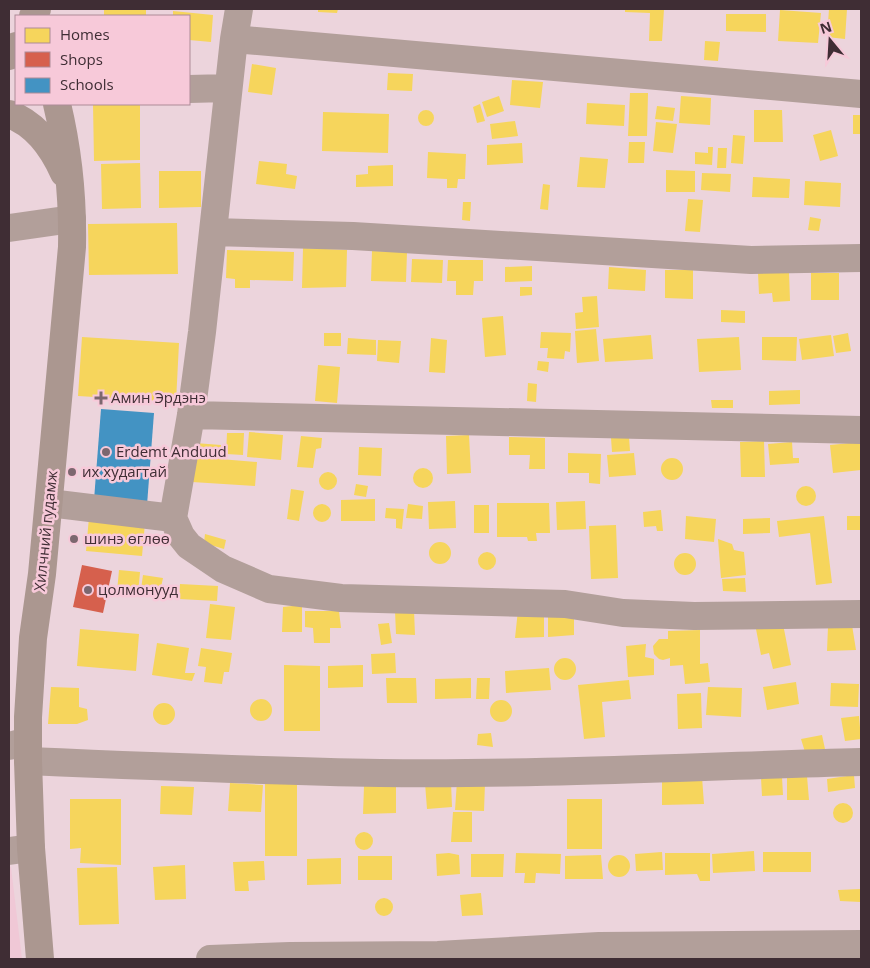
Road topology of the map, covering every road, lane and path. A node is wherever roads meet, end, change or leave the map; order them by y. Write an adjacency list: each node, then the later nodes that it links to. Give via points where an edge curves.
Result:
1 (239, 9): 2 (street)
2 (234, 39): 3 (street); 5 (street)
3 (228, 88): 4 (street); 11 (street)
4 (190, 89)
5 (861, 94)
6 (57, 105): 8 (main road, Хилчний гудамж)
7 (9, 114): 8 (main road, via 25,121 41,136)
8 (70, 187): 9 (main road, Хилчний гудамж)
9 (72, 219): 10 (street); 15 (main road, Хилчний гудамж)
10 (9, 228)
11 (212, 232): 12 (street, via 363,236 751,260); 13 (street)
12 (861, 258)
13 (191, 415): 14 (street); 16 (street)
14 (861, 430)
15 (49, 503): 16 (street); 18 (main road, Хилчний гудамж)
16 (173, 518): 17 (street, via 189,546 223,570 270,589 341,598 565,604 641,614)
17 (861, 614)
18 (21, 749): 19 (street, via 180,768 380,773); 20 (main road, Хилчний гудамж)
19 (861, 762)
20 (20, 850): 22 (main road, Хилчний гудамж)
21 (861, 944): 23 (street, via 599,946 438,955)
22 (40, 959)
23 (210, 959)

